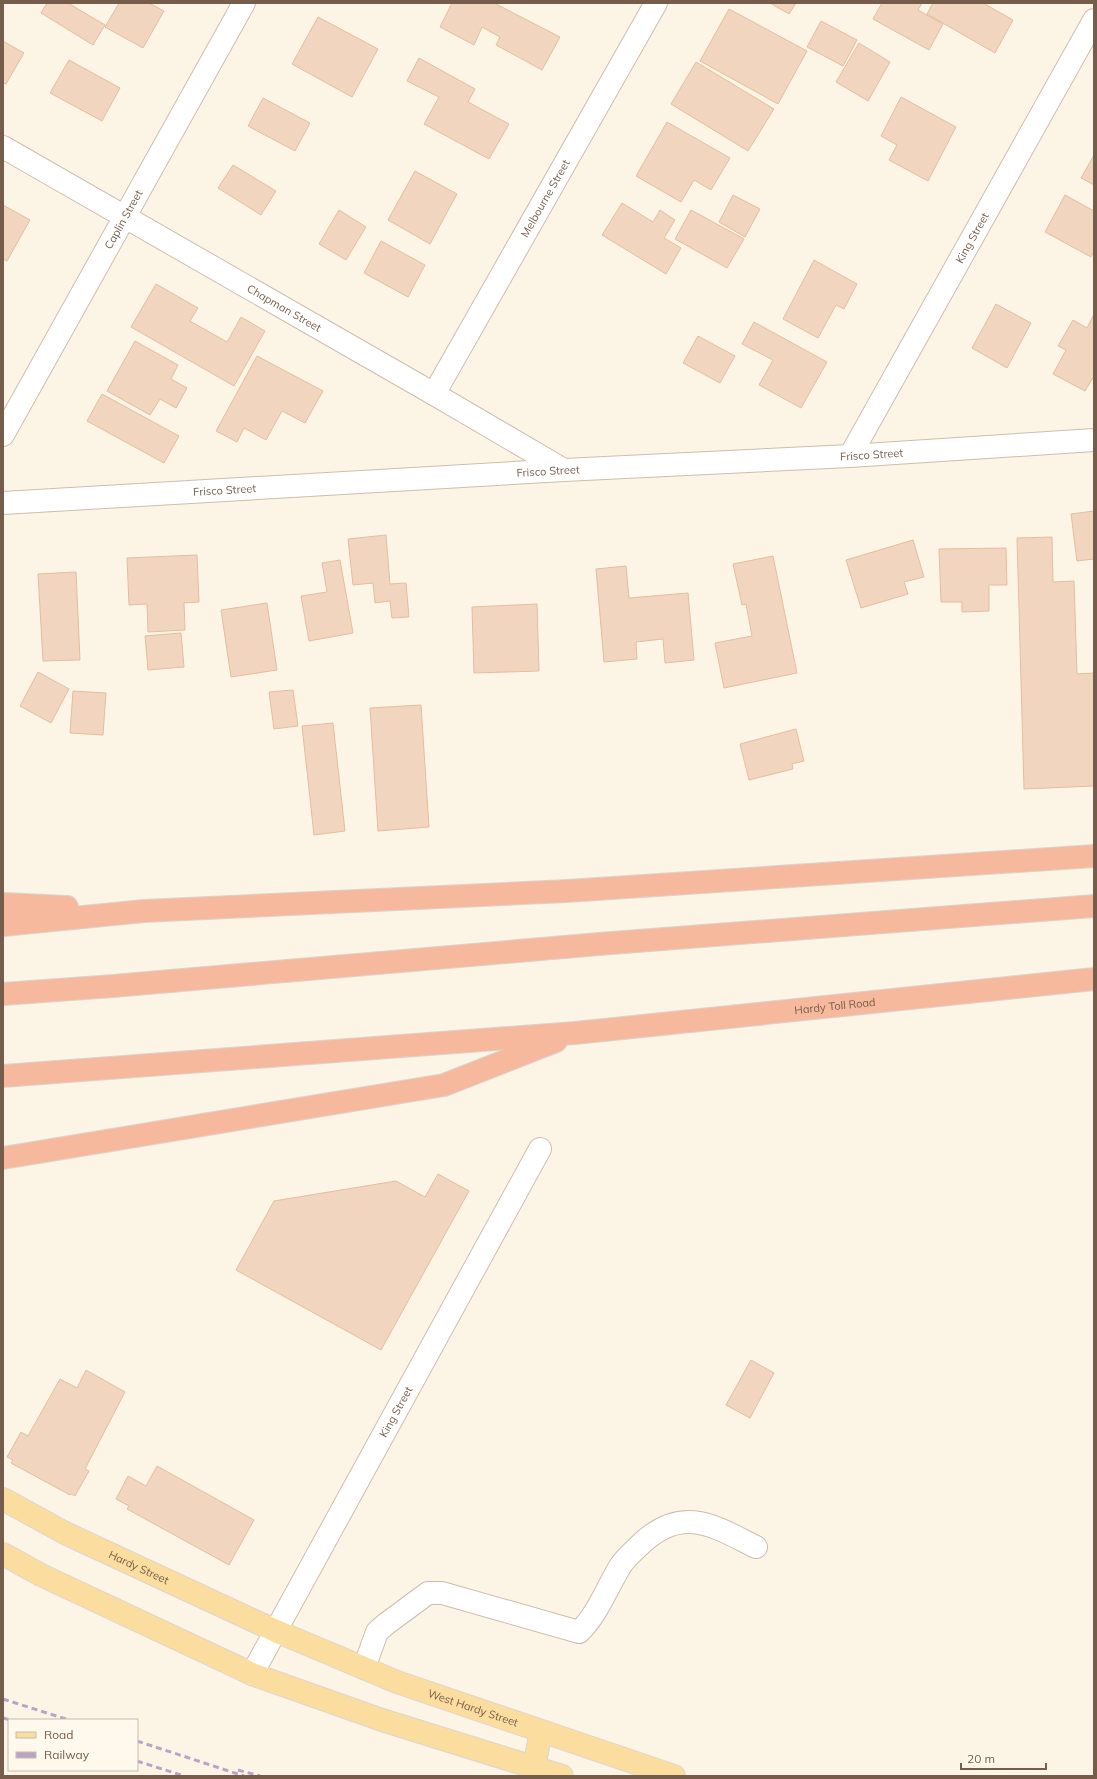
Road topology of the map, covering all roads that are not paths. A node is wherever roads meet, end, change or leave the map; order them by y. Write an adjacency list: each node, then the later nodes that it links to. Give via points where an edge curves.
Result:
1 (244, 3): 5 (street, Caplin Street)
2 (656, 3): 6 (street, Melbourne Street)
3 (1094, 20): 9 (street, King Street)
4 (3, 147): 5 (street, Chapman Street)
5 (125, 218): 6 (street, Chapman Street); 7 (street, Caplin Street)
6 (434, 394): 10 (street, Chapman Street)
7 (3, 435)
8 (1094, 440): 9 (street, Frisco Street)
9 (850, 456): 10 (street, Frisco Street)
10 (564, 470): 11 (street, Frisco Street)
11 (3, 503)
12 (1094, 856): 15 (highway, via 567,891)
13 (3, 904): 15 (highway)
14 (1094, 906): 18 (highway)
15 (144, 911): 16 (highway)
16 (3, 925)
17 (1094, 979): 19 (highway, Hardy Toll Road)
18 (3, 994)
19 (575, 1033): 20 (highway); 22 (highway, via 444,1085)
20 (3, 1076)
21 (540, 1149): 26 (street, King Street)
22 (3, 1158)
23 (3, 1500): 26 (main road, Hardy Street, via 65,1533)
24 (756, 1547): 27 (street, via 726,1532 696,1522 678,1522 663,1527 653,1533 622,1563 589,1623 579,1632 442,1593 428,1593 377,1632)
25 (3, 1554): 28 (main road, via 41,1575)
26 (276, 1631): 27 (main road, West Hardy Street); 28 (street, King Street)
27 (364, 1668): 29 (main road, West Hardy Street)
28 (252, 1674): 30 (main road, via 382,1720)
29 (541, 1732): 30 (main road); 32 (main road, West Hardy Street)
30 (534, 1767): 31 (main road)
31 (562, 1776)
32 (674, 1776)

